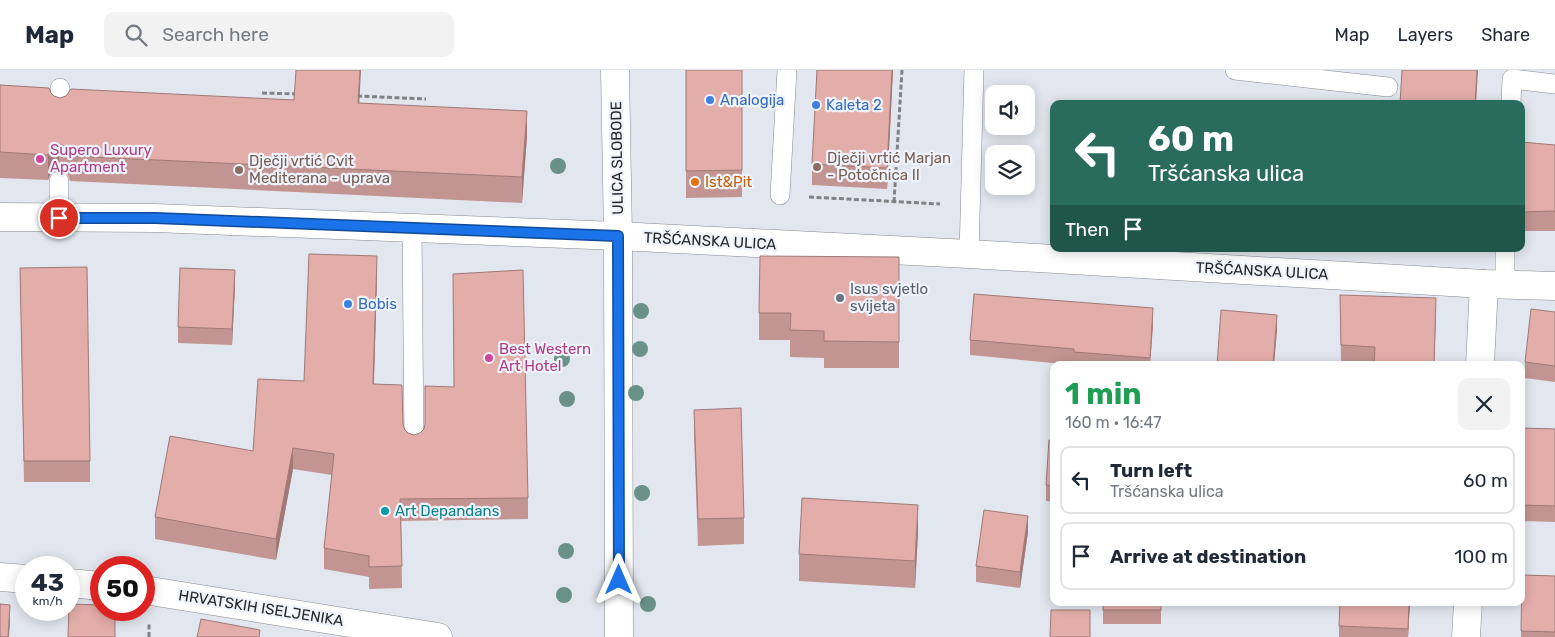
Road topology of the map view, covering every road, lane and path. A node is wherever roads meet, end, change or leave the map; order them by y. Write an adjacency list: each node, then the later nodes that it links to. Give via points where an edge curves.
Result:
1 (615, 70): 22 (street, ULICA SLOBODE)
2 (787, 70): 16 (lane)
3 (902, 70): 17 (path)
4 (974, 70): 18 (lane)
5 (1235, 70): 7 (lane)
6 (1555, 84): 13 (lane, via 1512,80)
7 (1388, 87)
8 (60, 88): 14 (lane)
9 (262, 93): 10 (path)
10 (307, 95)
11 (353, 96): 12 (path)
12 (426, 99)
13 (1511, 100)
14 (60, 112)
15 (60, 181): 20 (lane)
16 (780, 196): 17 (path)
17 (894, 202): 18 (path)
18 (971, 205): 24 (lane)
19 (0, 218): 20 (street, TRŠĆANSKA ULICA)
20 (59, 218): 21 (street, TRŠĆANSKA ULICA, via 155,218)
21 (412, 228): 22 (street, TRŠĆANSKA ULICA); 28 (lane)
22 (618, 236): 24 (street, TRŠĆANSKA ULICA); 34 (street, ULICA SLOBODE)
23 (1504, 252): 25 (lane)
24 (970, 254): 25 (street, TRŠĆANSKA ULICA)
25 (1495, 284): 26 (street, TRŠĆANSKA ULICA); 27 (street)
26 (1555, 286)
27 (1481, 361)
28 (414, 445)
29 (0, 577): 30 (street)
30 (15, 578)
31 (155, 592): 33 (street, HRVATSKIH ISELJENIKA)
32 (1468, 606): 35 (street)
33 (438, 637)
34 (619, 637)
35 (1466, 637)

